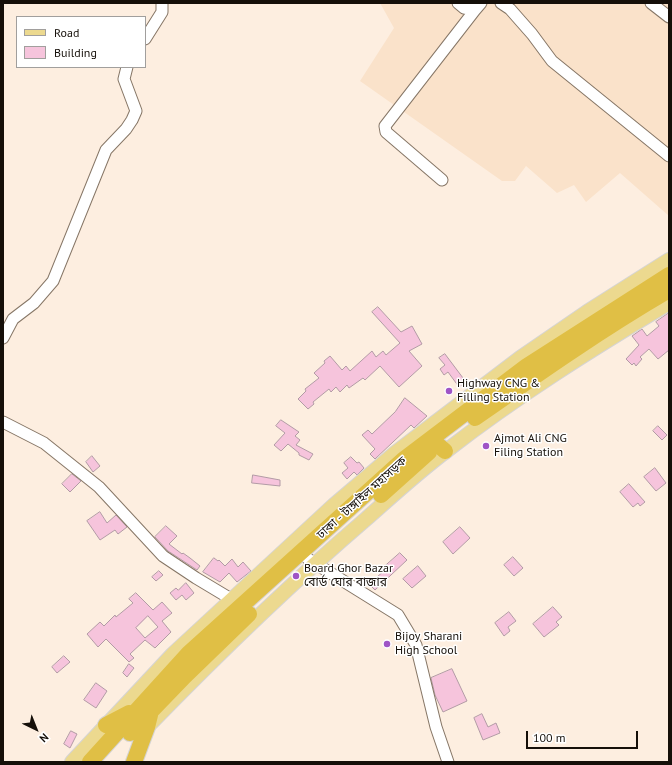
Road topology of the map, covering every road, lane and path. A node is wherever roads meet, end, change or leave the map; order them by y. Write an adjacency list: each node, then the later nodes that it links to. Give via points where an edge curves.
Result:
1 (162, 3): 7 (street, via 162,12)
2 (458, 3): 5 (street, via 464,8)
3 (501, 3): 9 (street, via 528,29 552,61)
4 (651, 3): 6 (street)
5 (478, 6): 10 (street, via 385,126 386,132)
6 (669, 17)
7 (146, 37)
8 (127, 68): 15 (street, via 124,79 136,111 132,120 106,150 53,281 34,303 13,320)
9 (669, 156)
10 (442, 180)
11 (669, 260): 16 (main road, via 587,312)
12 (669, 275): 16 (highway, ঢাকা - টাঙ্গাইল মহাসড়ক)
13 (669, 290): 17 (highway, ঢাকা - টাঙ্গাইল মহাসড়ক)
14 (669, 303): 17 (main road)
15 (3, 338)
16 (523, 362): 19 (highway, ঢাকা - টাঙ্গাইল মহাসড়ক)
17 (555, 367): 20 (highway, ঢাকা - টাঙ্গাইল মহাসড়ক, via 442,448)
18 (3, 422): 21 (street, via 44,443 99,487 163,556)
19 (399, 457): 21 (main road, via 334,505); 23 (highway, ঢাকা - টাঙ্গাইল মহাসড়ক)
20 (311, 561): 24 (highway, ঢাকা - টাঙ্গাইল মহাসড়ক); 30 (street, via 398,615 416,645 436,727)
21 (231, 599): 22 (main road)
22 (211, 618): 23 (highway); 25 (main road)
23 (190, 654): 24 (highway, ঢাকা - টাঙ্গাইল মহাসড়ক)
24 (146, 715): 25 (highway); 27 (highway, ঢাকা - টাঙ্গাইল মহাসড়ক); 28 (highway, ঢাকা - টাঙ্গাইল মহাসড়ক); 29 (highway)
25 (106, 725): 26 (main road)
26 (72, 762)
27 (90, 762)
28 (102, 762)
29 (134, 762)
30 (448, 762)

